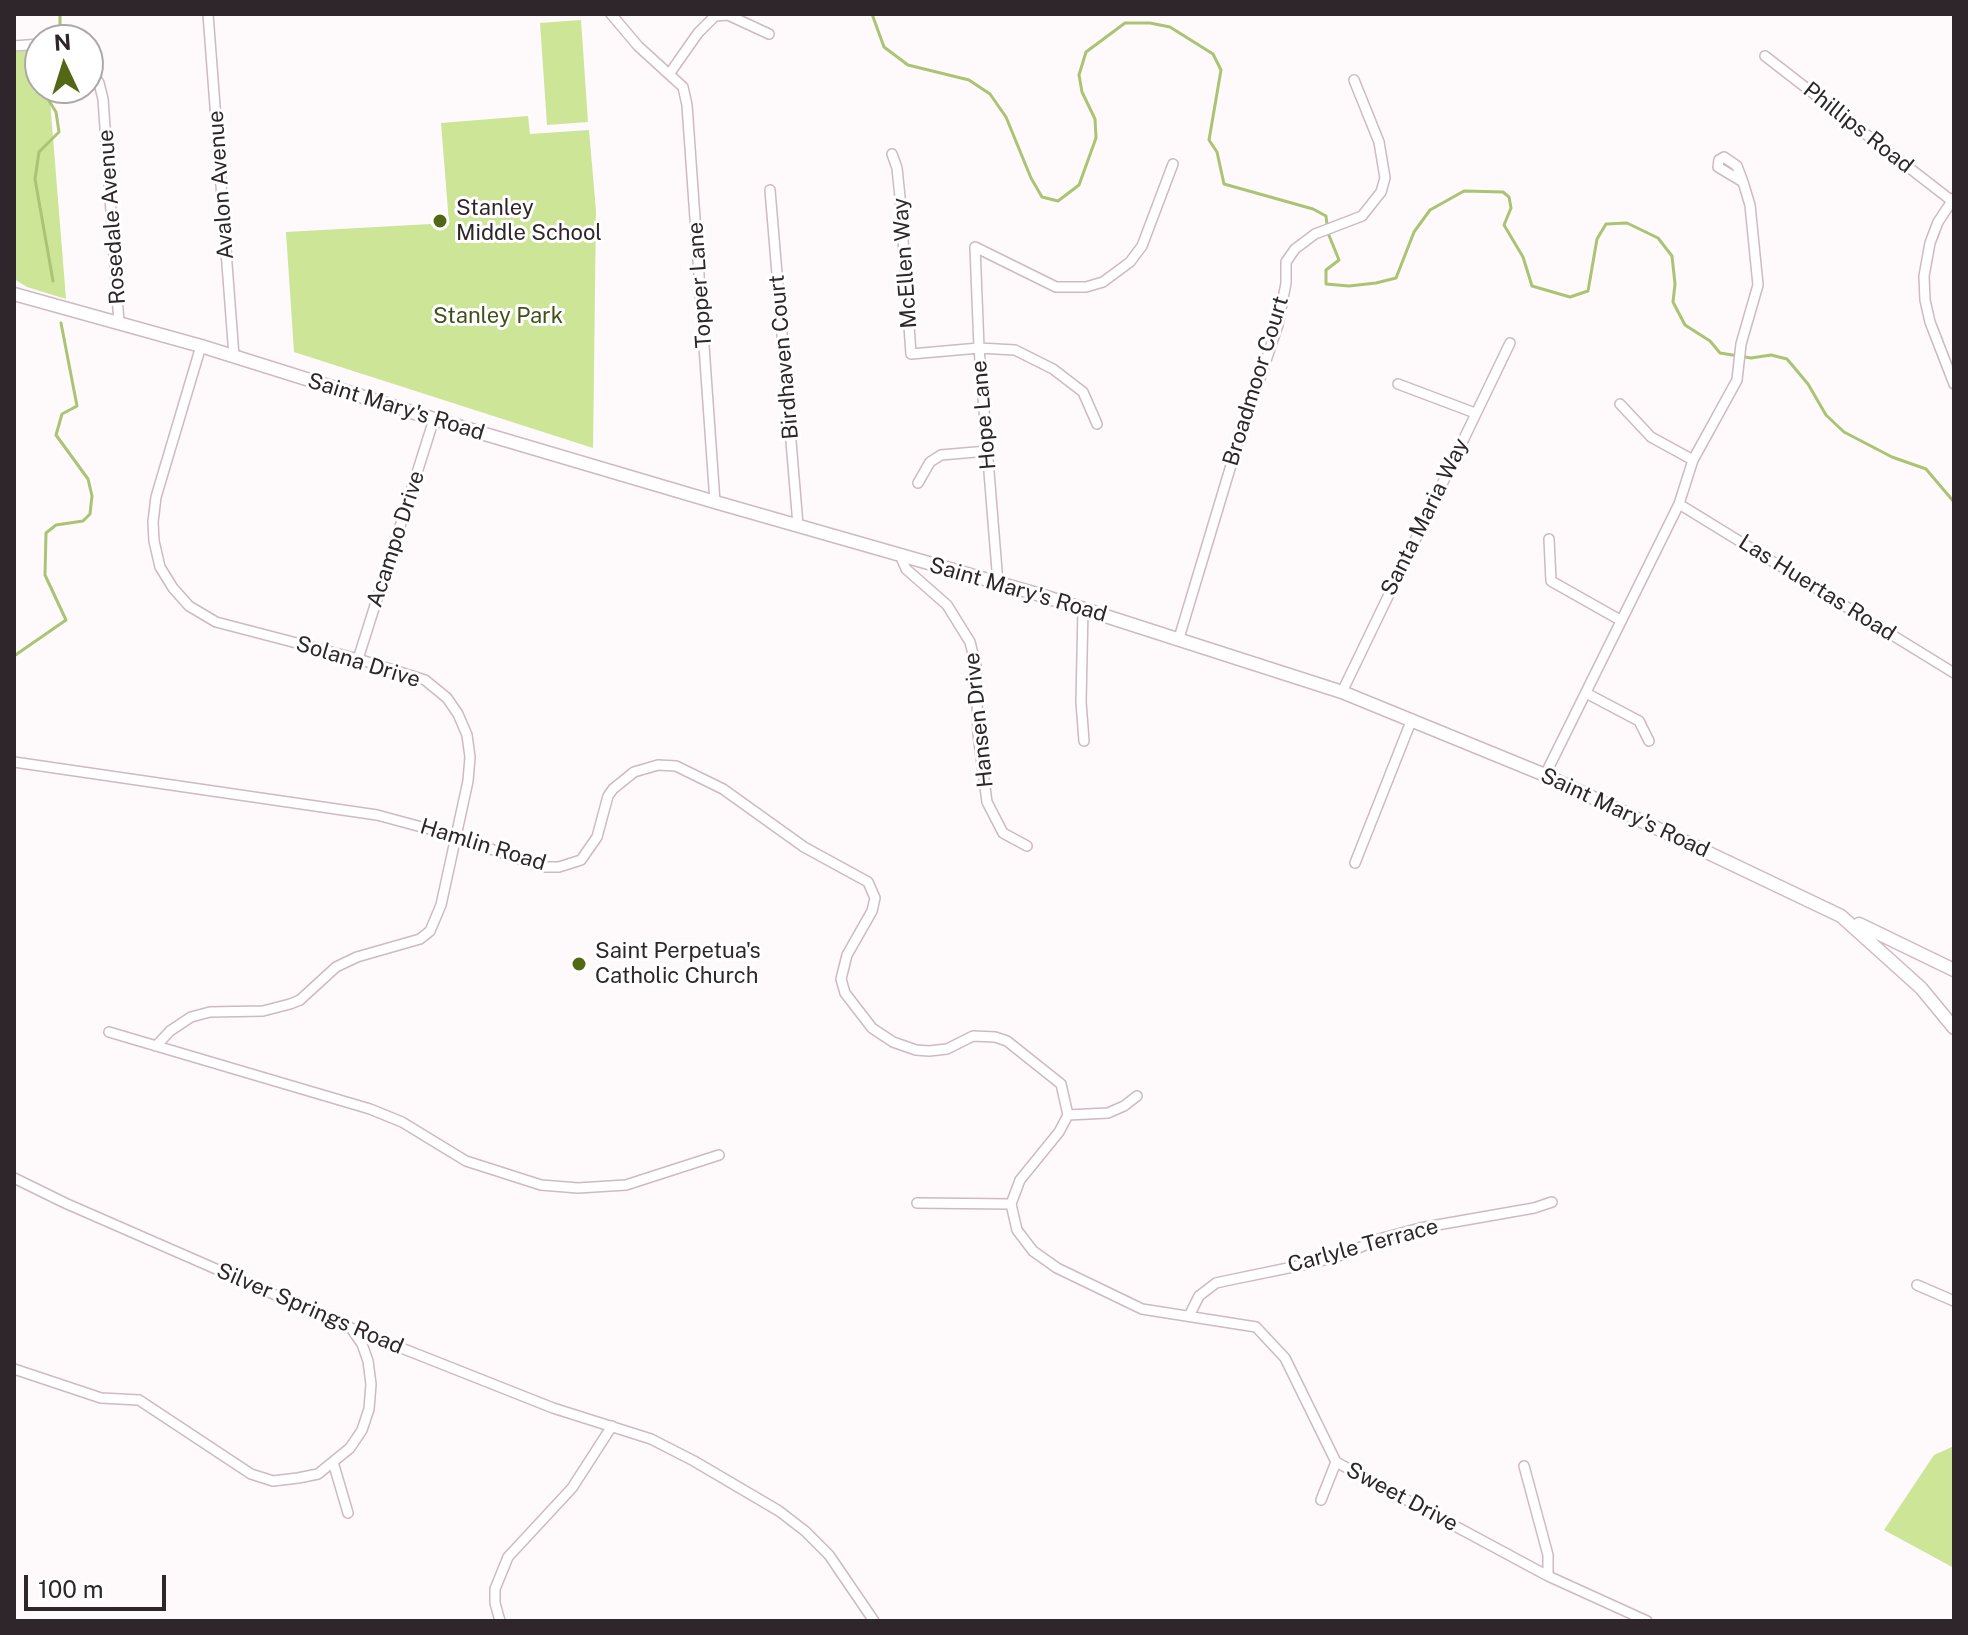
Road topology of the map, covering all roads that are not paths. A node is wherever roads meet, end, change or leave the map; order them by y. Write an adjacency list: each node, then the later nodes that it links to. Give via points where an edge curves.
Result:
1 (208, 14): 18 (street, Avalon Avenue)
2 (611, 14): 5 (street)
3 (769, 34): 5 (street, via 728,15 715,16)
4 (1765, 56): 12 (street, Phillips Road)
5 (670, 73): 28 (street, Topper Lane, via 683,87 687,105)
6 (1354, 80): 36 (street, Broadmoor Court, via 1379,142 1385,178 1362,216 1315,234 1286,262 1278,325)
7 (103, 104): 14 (street, Rosedale Avenue)
8 (892, 154): 17 (street, McEllen Way, via 911,354)
9 (1173, 164): 17 (street, Hope Lane, via 1142,246 1103,282 1056,287 975,247)
10 (1743, 182): 26 (street, via 1758,285 1737,380)
11 (770, 190): 30 (street, Birdhaven Court)
12 (1953, 200): 20 (street, via 1938,222 1924,276 1930,322)
13 (14, 294): 14 (street, Saint Mary's Road)
14 (119, 323): 16 (street, Saint Mary's Road)
15 (1510, 343): 22 (street, Santa Maria Way)
16 (201, 346): 18 (street, Saint Mary's Road); 37 (street, Solana Drive, via 156,497 154,541 160,567 189,606 216,622)
17 (979, 348): 24 (street, via 1015,350 1053,369 1083,392); 25 (street, Hope Lane)
18 (234, 356): 23 (street, Saint Mary's Road)
19 (1398, 384): 22 (street)
20 (1954, 384)
21 (1620, 404): 26 (street, via 1651,437)
22 (1475, 413): 39 (street, Santa Maria Way)
23 (434, 419): 28 (street, Saint Mary's Road); 37 (street, Acampo Drive)
24 (1097, 424)
25 (987, 451): 27 (street, via 941,455 930,462); 33 (street, Hope Lane)
26 (1693, 460): 29 (street)
27 (918, 483)
28 (715, 502): 30 (street, Saint Mary's Road)
29 (1679, 504): 35 (street); 38 (street, Las Huertas Road)
30 (798, 525): 32 (street, Saint Mary's Road)
31 (1549, 539): 35 (street, via 1551,581)
32 (900, 555): 33 (street, Saint Mary's Road); 47 (street, Hansen Drive, via 906,569 947,605 970,642 987,802 1003,833)
33 (998, 583): 34 (street, Saint Mary's Road)
34 (1083, 609): 36 (street, Saint Mary's Road); 42 (street)
35 (1620, 620): 40 (street)
36 (1179, 638): 39 (street, Saint Mary's Road)
37 (358, 659): 46 (street, Solana Drive, via 425,680 458,714 470,757)
38 (1954, 673)
39 (1342, 692): 41 (street, Saint Mary's Road)
40 (1586, 693): 43 (street, via 1639,721); 45 (street)
41 (1412, 719): 45 (street, Saint Mary's Road); 48 (street)
42 (1084, 741)
43 (1649, 741)
44 (14, 762): 46 (street, Hamlin Road, via 377,815)
45 (1545, 775): 49 (street, Saint Mary's Road)
46 (455, 837): 53 (street, Solana Drive, via 436,919 420,939 346,962 300,1000 279,1009 191,1017); 55 (street, Hamlin Road, via 544,867 568,865 581,860 597,837 608,796 622,780 642,768 676,766 723,789 804,847 868,882 875,898 872,911 847,955 841,979 857,1012 872,1028 916,1050 947,1049 973,1036 1007,1041 1061,1084)
47 (1027, 846)
48 (1355, 863)
49 (1841, 916): 50 (street); 51 (street, Saint Mary's Road, via 1921,988)
50 (1954, 970)
51 (1954, 1028)
52 (109, 1032): 53 (street)
53 (156, 1046): 56 (street, via 370,1109 466,1161 541,1185 626,1185)
54 (1137, 1096): 55 (street, via 1108,1113)
55 (1068, 1115): 60 (street, via 1020,1180)
56 (719, 1155)
57 (14, 1178): 64 (street, Silver Springs Road)
58 (1552, 1202): 63 (street, Carlyle Terrace, via 1420,1228 1317,1262 1216,1283 1199,1296)
59 (917, 1203): 60 (street)
60 (1011, 1204): 63 (street, Sweet Drive, via 1017,1230 1033,1251 1057,1268 1142,1309)
61 (1917, 1285): 62 (street)
62 (1954, 1301)
63 (1190, 1314): 68 (street, Sweet Drive, via 1256,1327 1285,1358)
64 (351, 1328): 66 (street, Silver Springs Road); 67 (street, via 368,1361 369,1409 350,1448)
65 (14, 1369): 67 (street, via 101,1398 139,1400 251,1474 273,1481 318,1474)
66 (612, 1426): 73 (street, via 572,1488 508,1557 495,1589); 74 (street, Silver Springs Road, via 683,1455 779,1511 829,1555)
67 (333, 1462): 71 (street)
68 (1336, 1462): 70 (street); 72 (street, Sweet Drive)
69 (1524, 1466): 72 (street, via 1548,1555)
70 (1321, 1500)
71 (348, 1513)
72 (1548, 1576): 75 (street, Sweet Drive)
73 (500, 1621)
74 (874, 1621)
75 (1647, 1621)

